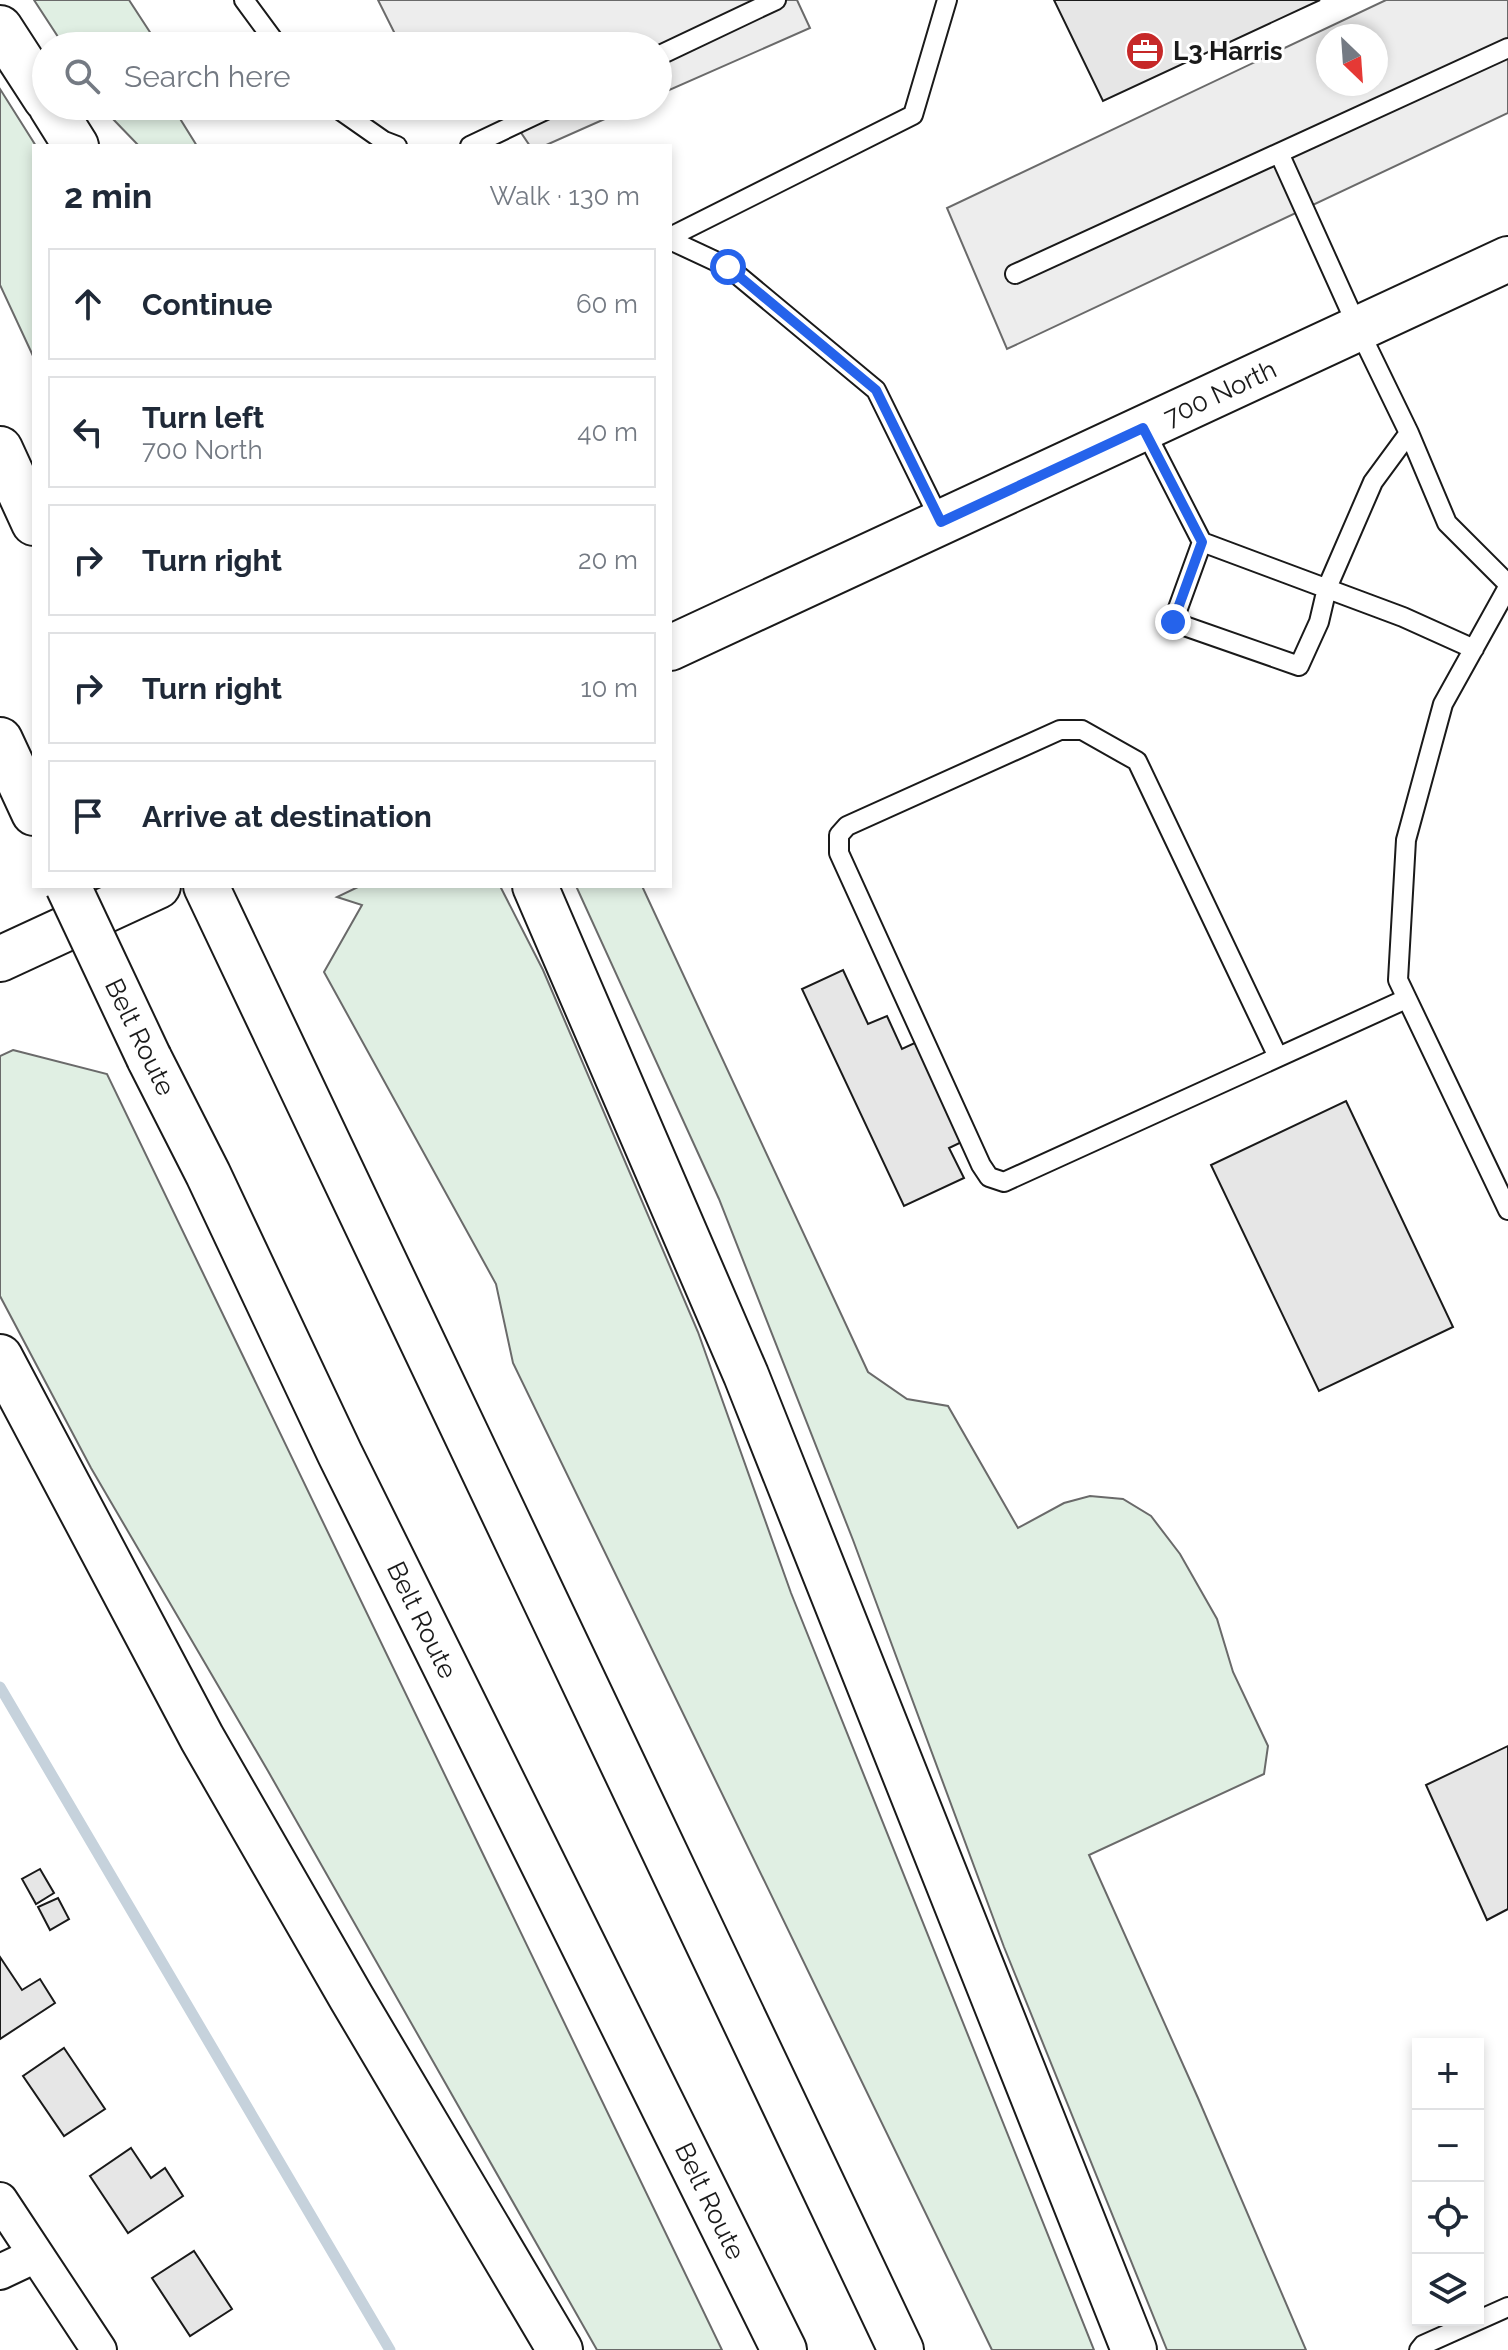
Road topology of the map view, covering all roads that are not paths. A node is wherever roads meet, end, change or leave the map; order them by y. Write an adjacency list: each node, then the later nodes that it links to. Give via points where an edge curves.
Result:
1 (244, 0): 5 (lane)
2 (776, 0): 7 (lane)
3 (947, 0): 16 (lane, via 913,115)
4 (0, 28): 8 (main road)
5 (268, 32)
6 (1508, 48): 15 (lane)
7 (672, 49)
8 (32, 77)
9 (60, 120): 12 (main road)
10 (354, 120): 13 (lane)
11 (525, 120): 14 (lane)
12 (75, 144)
13 (392, 144)
14 (474, 144)
15 (1279, 153): 19 (lane); 20 (lane)
16 (672, 238)
17 (672, 240): 25 (lane, via 728,267 876,390)
18 (1508, 259): 20 (main road, 700 North)
19 (1015, 274)
20 (1358, 328): 21 (main road, 700 North); 22 (lane)
21 (1143, 428): 25 (main road, 700 North); 26 (lane)
22 (1409, 433): 27 (lane, via 1447,523); 28 (lane, via 1373,482)
23 (0, 449): 24 (main road)
24 (32, 519)
25 (941, 522): 29 (main road, 700 North)
26 (1202, 542): 28 (lane); 28 (lane, via 1173,622 1299,666)
27 (1508, 586): 30 (lane)
28 (1327, 588): 30 (lane)
29 (672, 647)
30 (1474, 649): 38 (lane, via 1443,704 1406,840 1398,980)
31 (0, 740): 32 (main road)
32 (27, 797)
33 (69, 888): 48 (main road, Belt Route, bridge, via 346,1468)
34 (154, 888): 37 (main road)
35 (207, 888): 49 (main road)
36 (536, 888): 50 (main road, via 752,1389)
37 (0, 959)
38 (1406, 999): 39 (lane); 40 (lane)
39 (1278, 1057): 39 (lane, via 1004,1182 989,1177 839,853 839,835 847,826 1060,730 1082,730 1137,761)
40 (1508, 1210)
41 (0, 1357): 47 (main road, via 202,1738)
42 (0, 2200): 43 (street)
43 (36, 2255): 44 (street); 46 (street)
44 (0, 2272)
45 (1508, 2307): 51 (lane)
46 (99, 2350)
47 (560, 2350)
48 (784, 2350)
49 (901, 2350)
50 (1134, 2350)
51 (1419, 2350)

